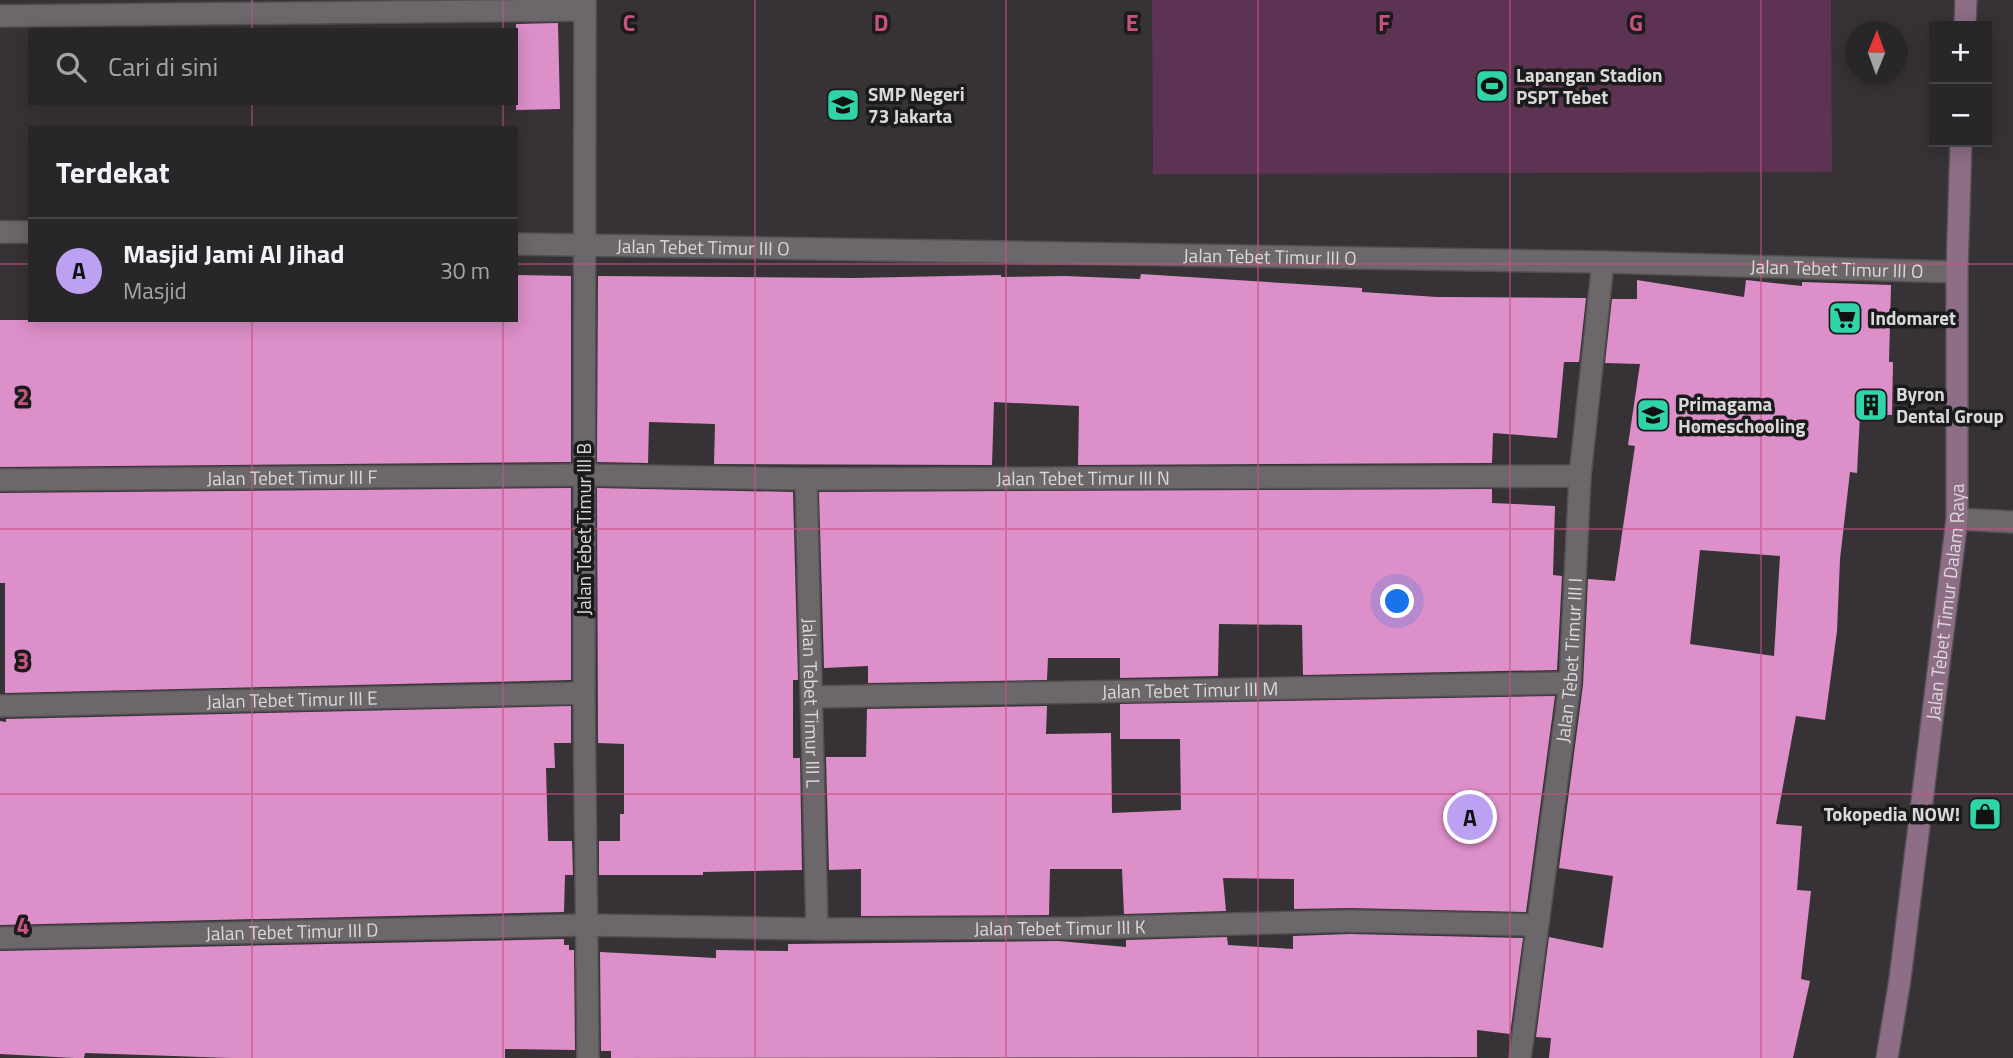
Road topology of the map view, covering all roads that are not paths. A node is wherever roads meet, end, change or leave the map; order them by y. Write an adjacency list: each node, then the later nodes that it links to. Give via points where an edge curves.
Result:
1 (1966, 0): 4 (street)
2 (584, 5): 3 (street); 9 (street, Jalan Tebet Timur III B)
3 (0, 16)
4 (1965, 21)
5 (1961, 147): 11 (street, Jalan Tebet Timur Dalam Raya)
6 (0, 232): 7 (street)
7 (28, 232)
8 (518, 244): 9 (street, Jalan Tebet Timur III O)
9 (585, 246): 10 (street, Jalan Tebet Timur III O); 12 (street, Jalan Tebet Timur III B)
10 (1603, 262): 11 (street, Jalan Tebet Timur III O); 13 (street, Jalan Tebet Timur III I)
11 (1957, 272): 16 (street, Jalan Tebet Timur Dalam Raya)
12 (584, 475): 14 (street, Jalan Tebet Timur III N); 15 (street, Jalan Tebet Timur III F); 19 (street, Jalan Tebet Timur III B)
13 (1580, 477): 14 (street, Jalan Tebet Timur III N); 18 (street, Jalan Tebet Timur III I)
14 (806, 479): 20 (street, Jalan Tebet Timur III L)
15 (0, 480)
16 (1957, 519): 17 (street); 28 (street, Jalan Tebet Timur Dalam Raya)
17 (2013, 522)
18 (1570, 683): 20 (street, Jalan Tebet Timur III M); 23 (street, Jalan Tebet Timur III I)
19 (584, 693): 21 (street, Jalan Tebet Timur III E); 22 (street, Jalan Tebet Timur III B)
20 (811, 697): 24 (street, Jalan Tebet Timur III L)
21 (0, 706)
22 (585, 925): 24 (street, Jalan Tebet Timur III K); 25 (street, Jalan Tebet Timur III D); 26 (street, Jalan Tebet Timur III B)
23 (1537, 925): 24 (street, Jalan Tebet Timur III K, via 1350,921); 27 (street, Jalan Tebet Timur III I)
24 (817, 929)
25 (0, 938)
26 (588, 1058)
27 (1520, 1058)
28 (1887, 1058)

